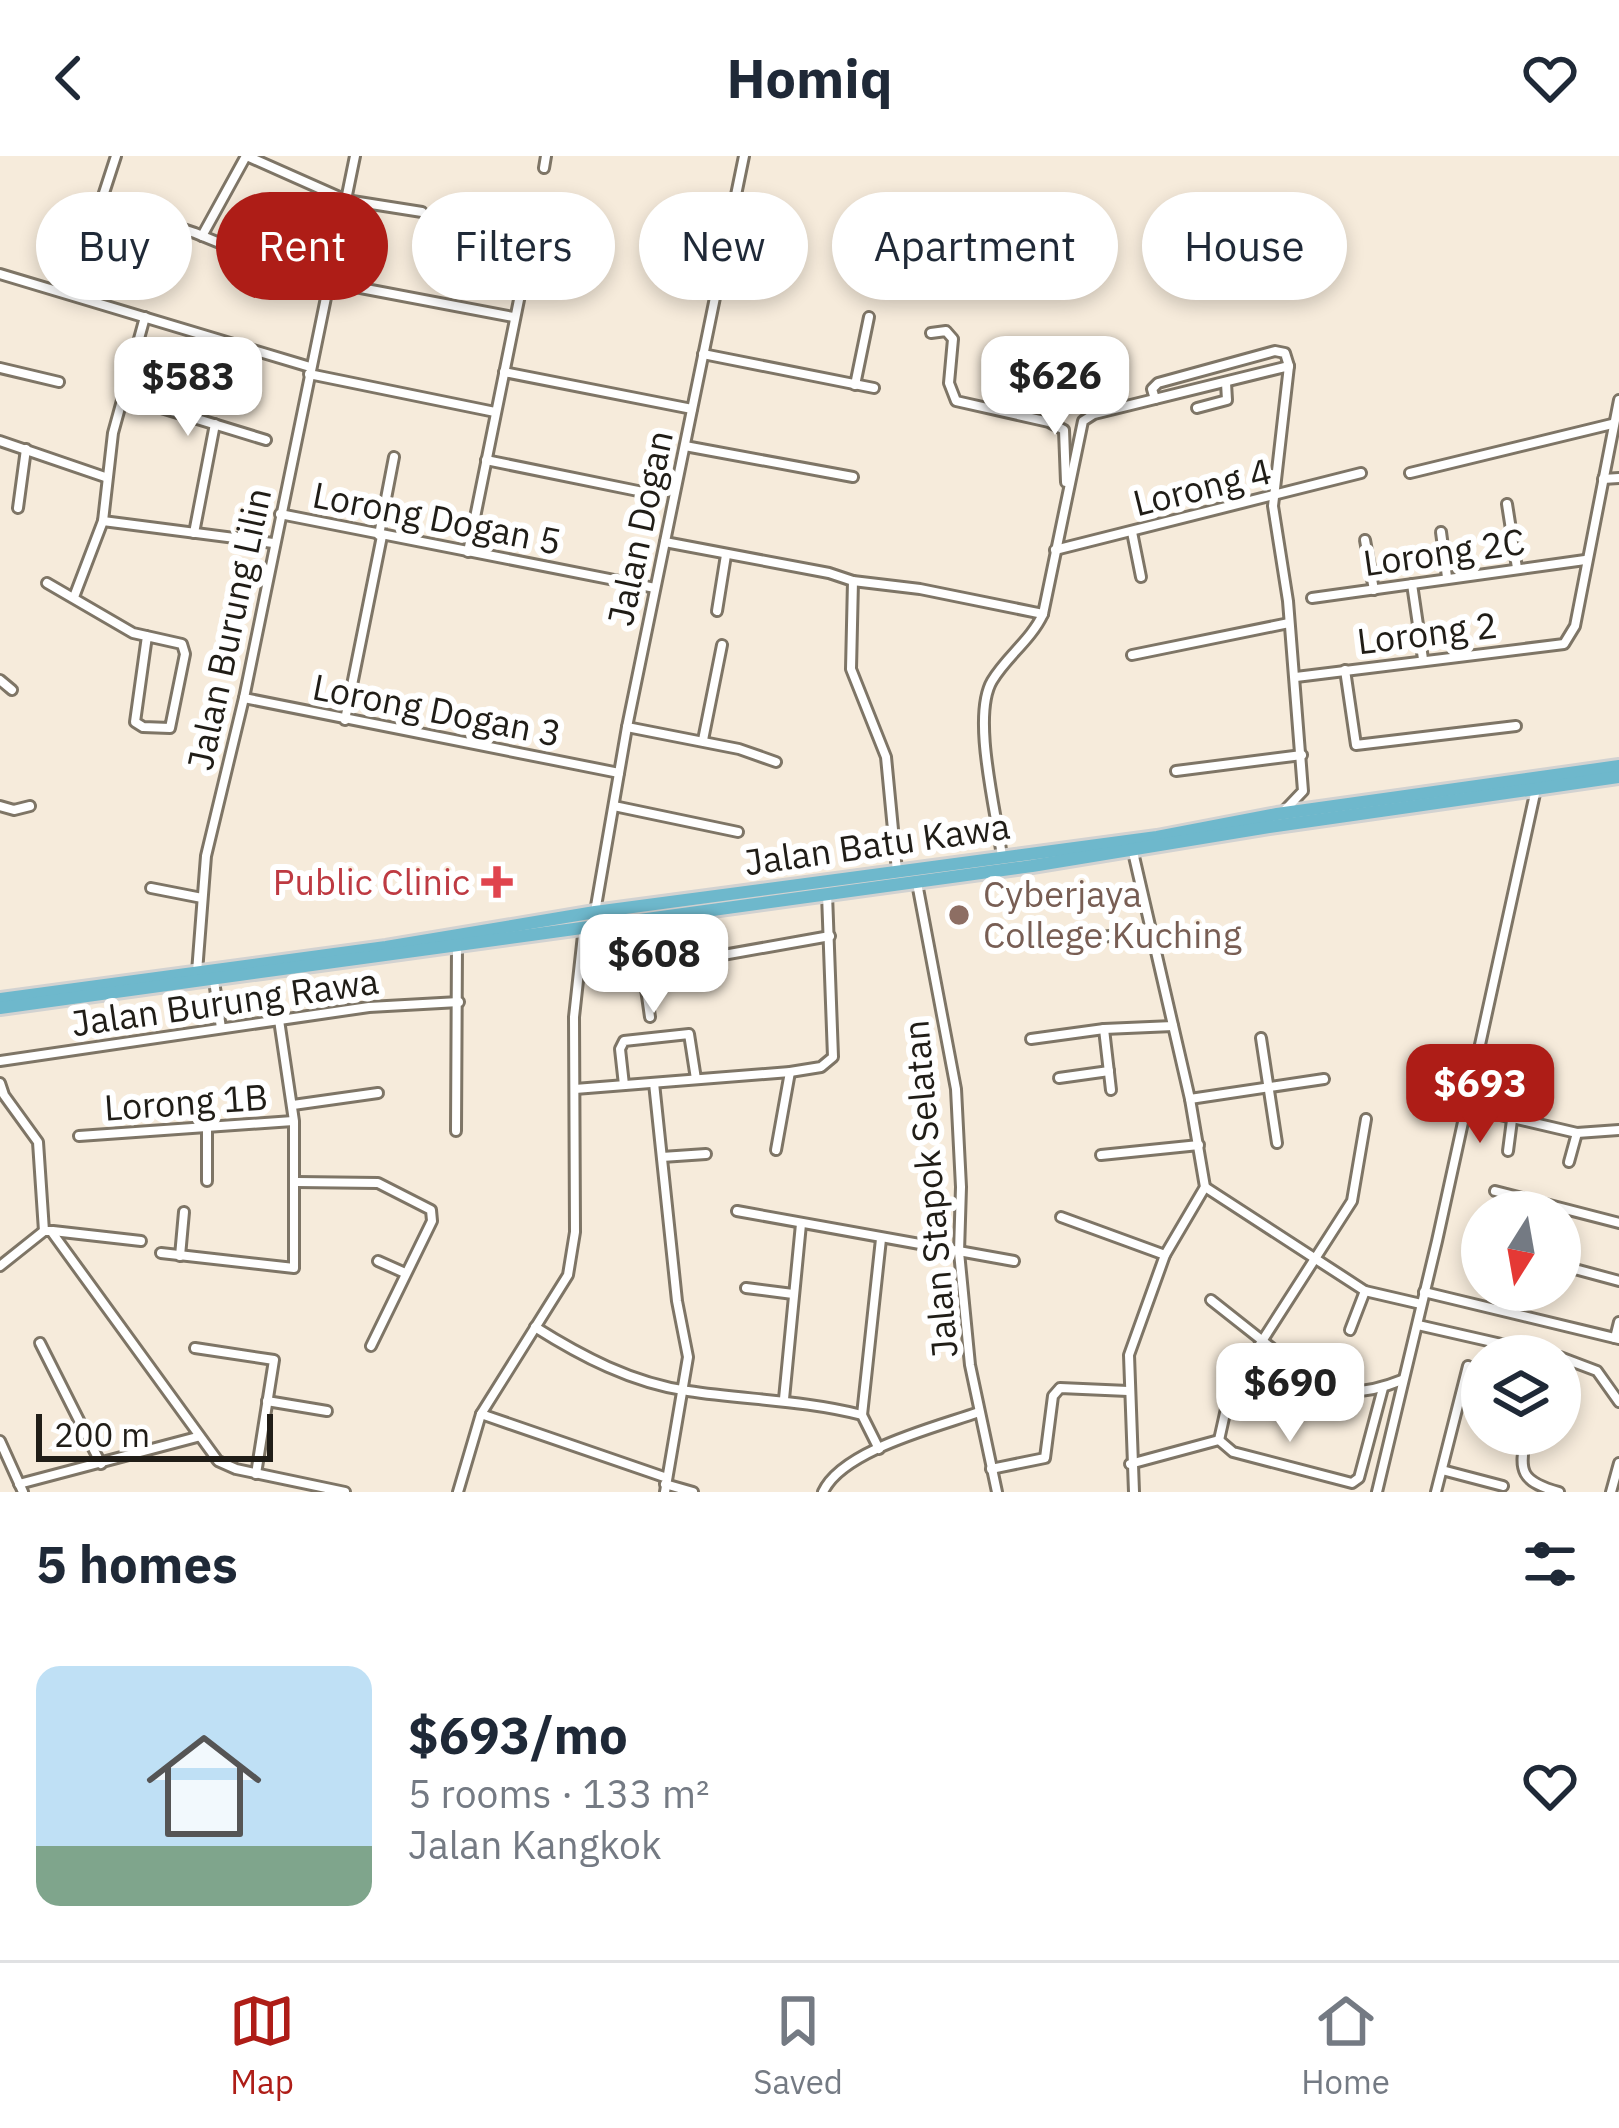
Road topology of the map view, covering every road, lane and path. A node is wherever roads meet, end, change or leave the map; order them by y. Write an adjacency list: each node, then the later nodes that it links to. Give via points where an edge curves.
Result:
1 (116, 156): 10 (street, via 106,200)
2 (246, 156): 6 (street); 10 (street)
3 (355, 156): 9 (street, Jalan Burung Lilin)
4 (546, 156): 7 (street)
5 (744, 156): 20 (street, Jalan Dogan)
6 (271, 160): 8 (street)
7 (544, 168)
8 (331, 192)
9 (348, 192)
10 (202, 236): 11 (street)
11 (216, 242)
12 (0, 275): 16 (street)
13 (388, 293): 17 (street)
14 (325, 300): 23 (street, Jalan Burung Lilin)
15 (518, 300): 17 (street)
16 (145, 316): 23 (street); 29 (street)
17 (513, 317): 24 (street)
18 (869, 317): 27 (street)
19 (931, 333): 49 (street, via 953,339 949,383 956,401 1064,430)
20 (703, 354): 27 (street); 33 (street, Jalan Dogan)
21 (1289, 366): 26 (street); 30 (street, via 1285,353 1274,351 1158,383); 51 (street)
22 (0, 368): 25 (street)
23 (309, 371): 34 (street); 54 (street, Jalan Burung Lilin)
24 (503, 372): 33 (street); 34 (street)
25 (58, 382)
26 (1226, 382): 30 (street); 32 (street, via 1227,400)
27 (855, 385): 28 (street)
28 (874, 388)
29 (122, 396): 35 (street); 45 (street)
30 (1155, 399): 49 (street, via 1083,421)
31 (1619, 400): 36 (street)
32 (1197, 408)
33 (692, 409): 39 (street, Jalan Dogan)
34 (495, 412): 42 (street)
35 (215, 424): 37 (street); 58 (street)
36 (1612, 424): 44 (street); 48 (street)
37 (266, 440)
38 (0, 441): 40 (street)
39 (685, 446): 46 (street); 61 (street, Jalan Dogan)
40 (26, 449): 45 (street); 53 (street)
41 (394, 458): 59 (street)
42 (486, 460): 50 (street); 64 (street)
43 (1361, 472): 51 (street, Lorong 4)
44 (1410, 473)
45 (105, 476): 55 (street)
46 (853, 477)
47 (1619, 478): 48 (street)
48 (1603, 479): 66 (street)
49 (1068, 485): 63 (street)
50 (638, 491)
51 (1273, 497): 56 (street, Lorong 4); 79 (street)
52 (1507, 504): 67 (street)
53 (18, 508)
54 (280, 514): 59 (street, Lorong Dogan 5); 62 (street, Jalan Burung Lilin)
55 (103, 521): 58 (street); 75 (street)
56 (1132, 532): 63 (street, Lorong 4); 68 (street)
57 (1441, 532): 69 (street)
58 (194, 533): 62 (street)
59 (381, 535): 64 (street, Lorong Dogan 5); 89 (street)
60 (1366, 540): 74 (street)
61 (665, 542): 65 (street); 73 (street, Jalan Dogan)
62 (273, 543): 88 (street, Jalan Burung Lilin)
63 (1055, 550): 78 (street)
64 (468, 552): 73 (street, Lorong Dogan 5)
65 (726, 555): 70 (street); 77 (street)
66 (1585, 560): 67 (street, Lorong 2C); 83 (street, Lorong 2, via 1573,635 1564,644)
67 (1517, 568): 69 (street, Lorong 2C)
68 (1141, 577)
69 (1447, 577): 72 (street, Lorong 2C)
70 (853, 581): 78 (street); 109 (street, via 851,670 886,757)
71 (47, 583): 75 (street)
72 (1412, 584): 74 (street, Lorong 2C); 83 (street)
73 (655, 588): 91 (street, Jalan Dogan)
74 (1374, 590): 76 (street, Lorong 2C)
75 (74, 597): 80 (street)
76 (1312, 598)
77 (717, 611)
78 (1043, 614): 108 (street, via 992,680 982,708)
79 (1289, 623): 82 (street); 85 (street)
80 (147, 636): 80 (street, via 135,722 170,728 185,648)
81 (722, 645): 92 (street)
82 (1132, 655)
83 (1423, 659): 84 (street, Lorong 2)
84 (1345, 670): 85 (street, Lorong 2); 90 (street, via 1356,745)
85 (1296, 677): 93 (street)
86 (0, 680): 87 (street)
87 (12, 690)
88 (244, 698): 89 (street, Lorong Dogan 3); 113 (street, Jalan Burung Lilin)
89 (345, 720): 97 (street, Lorong Dogan 3)
90 (1516, 727)
91 (627, 728): 92 (street); 97 (street, Jalan Dogan)
92 (703, 740): 94 (street)
93 (1302, 755): 96 (street); 100 (street)
94 (776, 762)
95 (1619, 766): 104 (highway, Jalan Batu Kawa)
96 (1177, 771)
97 (619, 773): 103 (street, Jalan Dogan)
98 (1619, 777): 99 (highway, Jalan Batu Kawa)
99 (1536, 789): 107 (highway, Jalan Batu Kawa); 147 (street)
100 (1303, 791): 104 (street, via 1317,804); 105 (street)
101 (0, 806): 102 (street)
102 (30, 806)
103 (614, 806): 106 (street); 114 (street, Jalan Dogan)
104 (1340, 806): 105 (highway, Jalan Batu Kawa)
105 (1277, 814): 108 (highway, Jalan Batu Kawa)
106 (738, 832)
107 (1133, 852): 110 (highway, Jalan Batu Kawa); 116 (street)
108 (1002, 857): 109 (highway, Jalan Batu Kawa)
109 (898, 871): 114 (highway, Jalan Batu Kawa)
110 (916, 882): 112 (highway, Jalan Batu Kawa); 176 (street, Jalan Stapok Selatan, via 956,1089)
111 (152, 889): 113 (street)
112 (827, 893): 115 (highway, Jalan Batu Kawa); 117 (street)
113 (202, 898): 120 (street, Jalan Burung Lilin)
114 (595, 912): 120 (highway, Jalan Batu Kawa)
115 (584, 925): 119 (highway, Jalan Batu Kawa); 142 (street)
116 (1150, 932): 118 (street); 127 (street)
117 (830, 936): 125 (street, via 650,968); 134 (street, via 833,1057)
118 (1093, 938)
119 (457, 945): 121 (highway, Jalan Batu Kawa); 123 (street)
120 (197, 972): 122 (highway, Jalan Batu Kawa)
121 (214, 981): 124 (highway, Jalan Batu Kawa); 128 (street)
122 (0, 999)
123 (459, 1002): 126 (street, Jalan Burung Rawa); 153 (street)
124 (0, 1008)
125 (650, 1017)
126 (278, 1021): 128 (street, Jalan Burung Rawa); 146 (street)
127 (1174, 1026): 129 (street); 145 (street)
128 (221, 1028): 132 (street, Jalan Burung Rawa)
129 (1104, 1029): 131 (street); 133 (street)
130 (1261, 1038): 141 (street)
131 (1031, 1040)
132 (0, 1061)
133 (1109, 1071): 135 (street); 143 (street)
134 (790, 1072): 136 (street); 158 (street)
135 (1059, 1078)
136 (696, 1079): 139 (street); 140 (street, via 688,1034 624,1041)
137 (1324, 1079): 141 (street)
138 (0, 1083): 173 (street, via 38,1142)
139 (653, 1083): 140 (street); 162 (street)
140 (624, 1085): 142 (street)
141 (1268, 1086): 145 (street); 156 (street)
142 (574, 1090): 195 (street, via 572,1264)
143 (1111, 1090)
144 (379, 1093): 146 (street)
145 (1190, 1099): 157 (street)
146 (293, 1105): 150 (street)
147 (1466, 1107): 149 (street); 189 (street)
148 (1366, 1119): 180 (street, via 1352,1201)
149 (1512, 1120): 154 (street); 159 (street)
150 (294, 1121): 151 (street, Lorong 1B); 165 (street, Lorong 1B)
151 (207, 1127): 155 (street, Lorong 1B); 164 (street)
152 (1619, 1130): 154 (street)
153 (456, 1131)
154 (1577, 1133): 163 (street)
155 (79, 1136)
156 (1277, 1144)
157 (1199, 1145): 161 (street); 166 (street)
158 (776, 1150)
159 (1508, 1150)
160 (706, 1154): 162 (street)
161 (1100, 1155)
162 (662, 1156): 206 (street, via 688,1357)
163 (1569, 1162)
164 (207, 1181)
165 (297, 1182): 178 (street, Lorong 1B, via 294,1268); 185 (street, via 378,1183 423,1203 432,1221)
166 (1205, 1187): 179 (street); 180 (street)
167 (737, 1211): 172 (street)
168 (184, 1212): 178 (street)
169 (1581, 1213): 171 (street)
170 (1061, 1216): 179 (street)
171 (1619, 1223)
172 (801, 1224): 174 (street); 190 (street)
173 (48, 1231): 175 (street); 183 (street); 216 (street)
174 (881, 1239): 176 (street); 215 (street)
175 (141, 1240)
176 (959, 1252): 182 (street); 213 (street, Jalan Stapok Selatan)
177 (161, 1253): 178 (street)
178 (181, 1256)
179 (1165, 1256): 207 (street, via 1130,1355)
180 (1314, 1260): 188 (street); 199 (street)
181 (378, 1261): 185 (street)
182 (1014, 1261)
183 (0, 1265)
184 (1581, 1271): 186 (street)
185 (405, 1273): 201 (street)
186 (1619, 1281)
187 (746, 1288): 190 (street)
188 (1365, 1292): 192 (street); 196 (street)
189 (1424, 1292): 192 (street); 198 (street)
190 (793, 1294): 209 (street)
191 (1211, 1300): 199 (street)
192 (1421, 1304): 194 (street)
193 (1619, 1322): 198 (street)
194 (1418, 1325): 197 (street); 204 (street)
195 (535, 1327): 206 (street, via 584,1358); 214 (street)
196 (1350, 1330)
197 (1461, 1335)
198 (1617, 1338)
199 (1262, 1342): 205 (street, via 1321,1387); 217 (street, via 1230,1391)
200 (40, 1343): 223 (street)
201 (371, 1346)
202 (195, 1348): 210 (street, via 274,1360)
203 (1581, 1365): 211 (street, via 1598,1371)
204 (1403, 1380): 205 (street); 239 (street)
205 (1383, 1388): 230 (street, via 1359,1478)
206 (684, 1391): 209 (street); 229 (street)
207 (1128, 1391): 221 (street); 225 (street, via 1060,1388 1045,1458)
208 (1461, 1395): 226 (street)
209 (784, 1400): 215 (street)
210 (267, 1401): 212 (street); 228 (street)
211 (1619, 1402)
212 (327, 1412)
213 (979, 1412): 219 (street); 225 (street, Jalan Stapok Selatan)
214 (482, 1414): 229 (street); 234 (street)
215 (862, 1415): 219 (street)
216 (198, 1437): 223 (street); 228 (street, via 218,1462)
217 (1219, 1440): 221 (street); 230 (street, via 1234,1452)
218 (0, 1441): 224 (street)
219 (879, 1449): 236 (street, via 836,1473)
220 (1525, 1455): 241 (street, via 1526,1478)
221 (1130, 1463): 238 (street)
222 (1619, 1463): 242 (street)
223 (100, 1464): 232 (street)
224 (12, 1467): 227 (street); 232 (street)
225 (992, 1469): 237 (street, Jalan Stapok Selatan)
226 (1442, 1471): 231 (street); 240 (street)
227 (0, 1473)
228 (256, 1474): 233 (street)
229 (666, 1484): 235 (street)
230 (1349, 1486)
231 (1503, 1486)
232 (21, 1488)
233 (345, 1492)
234 (458, 1492)
235 (693, 1492)
236 (823, 1492)
237 (997, 1492)
238 (1134, 1492)
239 (1377, 1492)
240 (1436, 1492)
241 (1559, 1492)
242 (1611, 1492)

